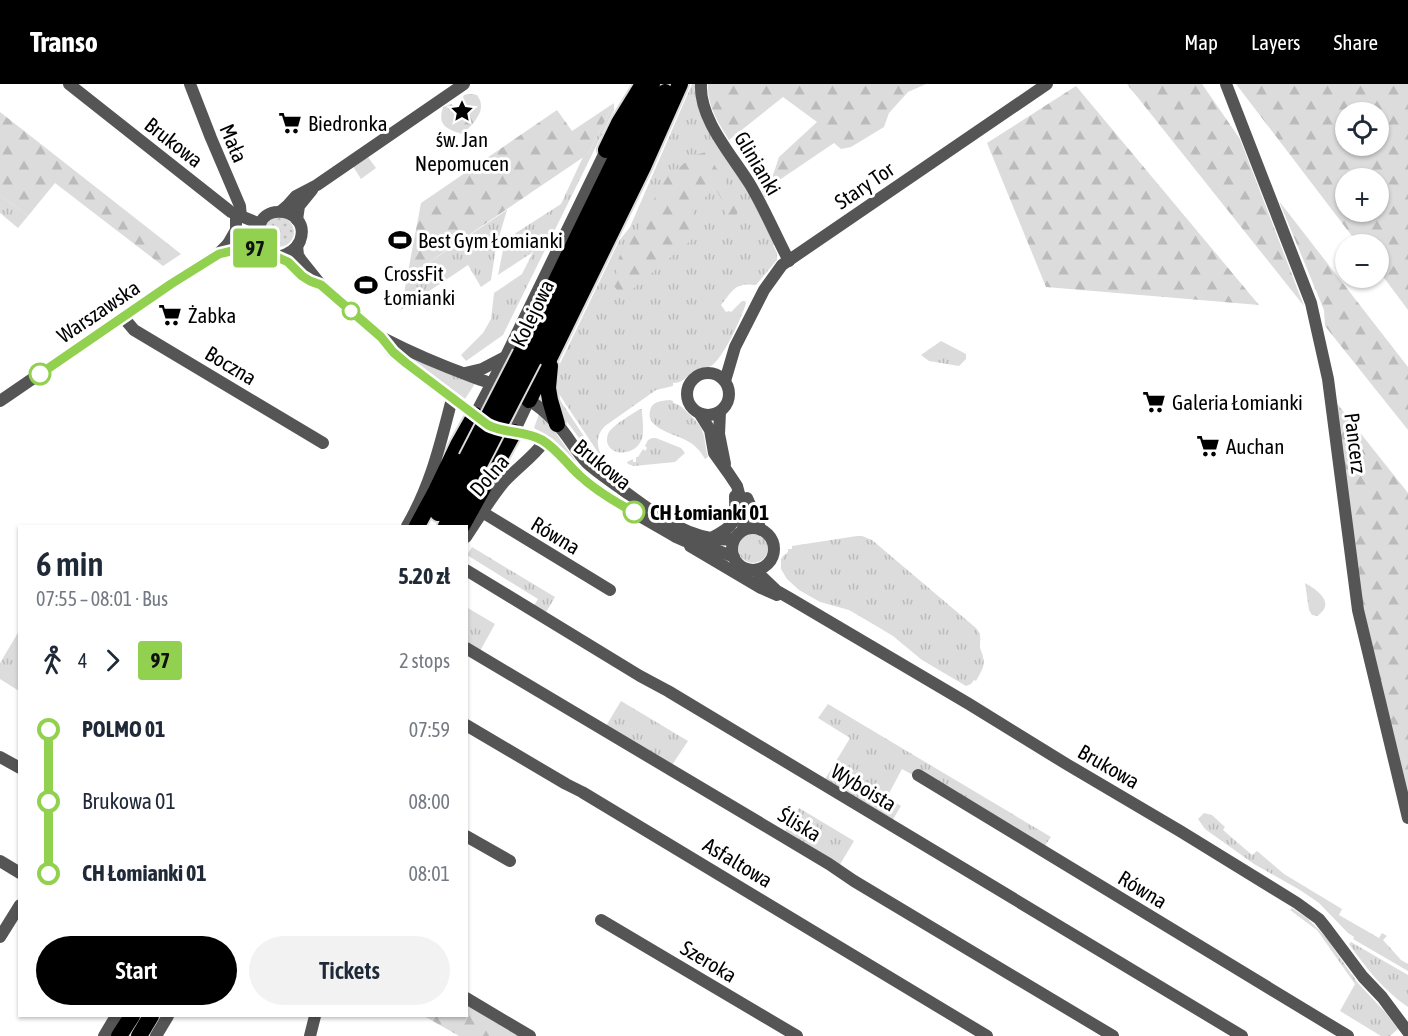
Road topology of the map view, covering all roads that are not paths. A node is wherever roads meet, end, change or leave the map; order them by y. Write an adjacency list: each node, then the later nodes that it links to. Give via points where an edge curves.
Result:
1 (69, 84): 14 (street, Brukowa)
2 (190, 84): 14 (street, Mała, via 240,206)
3 (464, 84): 12 (street)
4 (643, 84): 11 (highway)
5 (652, 84): 27 (highway, Kolejowa)
6 (669, 84): 27 (highway, Kolejowa)
7 (680, 84): 27 (highway, via 651,150)
8 (701, 84): 22 (street, Glinianki, via 707,118 752,187)
9 (1047, 84): 22 (street, Stary Tor)
10 (1226, 84): 67 (street, Pancerz, via 1311,303 1328,379 1358,610)
11 (606, 150): 27 (street)
12 (317, 185): 13 (street, via 296,196); 15 (street, via 299,206)
13 (281, 211): 15 (street); 16 (street, via 265,216)
14 (238, 216): 16 (street, Brukowa); 17 (street, Warszawska)
15 (297, 220): 18 (street, via 301,232)
16 (259, 227): 17 (street, Warszawska); 19 (street)
17 (228, 244): 20 (street, Warszawska)
18 (297, 246): 21 (street); 23 (street, via 298,255)
19 (264, 251): 20 (street, Warszawska, via 248,247); 21 (street)
20 (219, 254): 24 (street, Warszawska)
21 (278, 257): 23 (street)
22 (789, 261): 26 (street, Stary Tor, via 768,284)
23 (321, 285): 25 (street)
24 (123, 317): 34 (street, Warszawska); 41 (street, Boczna, via 134,330)
25 (381, 337): 28 (street); 32 (street, via 393,352)
26 (735, 347): 29 (street, Stary Tor); 30 (street, Stary Tor)
27 (528, 357): 28 (street); 31 (street); 33 (highway); 38 (highway, via 549,394); 42 (highway, Kolejowa, bridge)
28 (465, 373): 31 (street)
29 (710, 373): 30 (street); 36 (street, via 698,376 688,388 688,402)
30 (725, 381): 35 (street, via 729,399)
31 (492, 383): 33 (street, Brukowa); 37 (street)
32 (452, 399): 37 (street); 46 (street, via 432,474)
33 (529, 400): 38 (street, Brukowa); 39 (street)
34 (0, 401)
35 (720, 412): 36 (street); 43 (street, via 720,441)
36 (700, 414): 43 (street, via 710,430 714,453)
37 (475, 415): 39 (street, Brukowa, via 493,428); 47 (highway)
38 (557, 424): 54 (street, Brukowa, via 580,455 616,485 681,528)
39 (514, 432): 40 (street, Brukowa); 50 (highway)
40 (544, 442): 45 (street, Dolna); 55 (street, Brukowa, via 594,487)
41 (323, 443)
42 (473, 462): 48 (highway, Kolejowa); 49 (highway, Kolejowa)
43 (727, 471): 44 (street)
44 (735, 483): 51 (street, via 746,495); 53 (street, via 744,512); 54 (street, via 732,525)
45 (482, 512): 52 (street, Dolna); 60 (street, Równa)
46 (408, 525)
47 (418, 525)
48 (431, 525)
49 (446, 525)
50 (463, 525)
51 (761, 530): 53 (street, via 754,528); 57 (street, via 772,542)
52 (468, 534)
53 (739, 535): 54 (street, Brukowa); 56 (street, via 732,550)
54 (711, 538)
55 (685, 541): 56 (street, Brukowa); 61 (street, via 761,588)
56 (734, 557): 58 (street, via 740,566)
57 (769, 562): 58 (street); 61 (street, Brukowa, via 774,577)
58 (754, 570): 61 (street, Brukowa)
59 (468, 571): 93 (street, Wyboista)
60 (610, 590)
61 (791, 599): 75 (street, Brukowa, via 1297,903 1319,919)
62 (468, 649): 92 (street, Śliska)
63 (468, 726): 91 (street, Asfaltowa)
64 (0, 757): 65 (street)
65 (18, 767)
66 (918, 775): 94 (street, Równa)
67 (1408, 818)
68 (468, 837): 70 (street)
69 (0, 861): 71 (street)
70 (510, 861)
71 (18, 872)
72 (18, 908): 74 (street)
73 (601, 920): 90 (street, Szeroka)
74 (0, 938)
75 (1382, 997): 77 (street, Brukowa); 83 (street, Brukowa)
76 (468, 999): 89 (street)
77 (1408, 1016)
78 (115, 1017): 84 (street)
79 (131, 1017): 85 (highway)
80 (150, 1017): 86 (highway)
81 (167, 1017): 87 (street)
82 (315, 1017): 88 (street)
83 (1408, 1032)
84 (104, 1036)
85 (120, 1036)
86 (139, 1036)
87 (156, 1036)
88 (310, 1036)
89 (530, 1036)
90 (798, 1036)
91 (987, 1036)
92 (1113, 1036)
93 (1242, 1036)
94 (1348, 1036)

